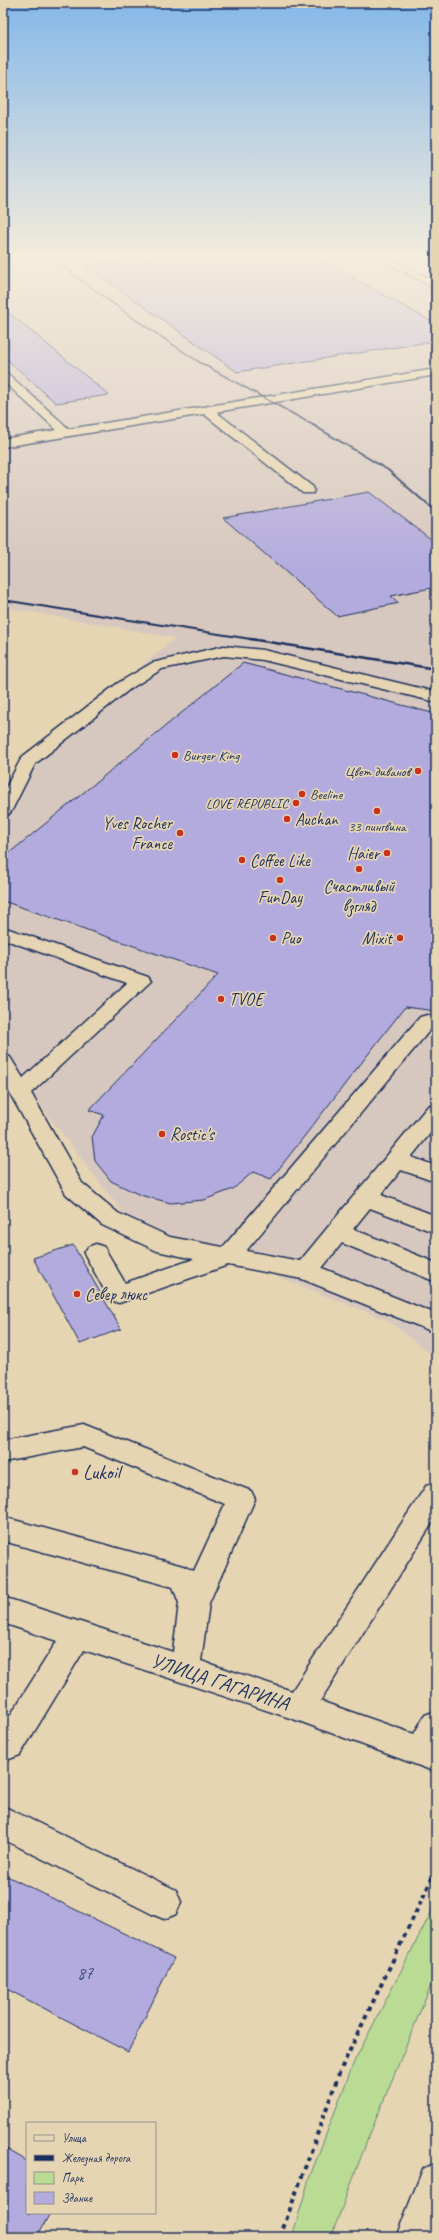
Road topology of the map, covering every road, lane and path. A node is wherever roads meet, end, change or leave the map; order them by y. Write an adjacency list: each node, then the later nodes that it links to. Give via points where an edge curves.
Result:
1 (436, 372): 3 (street)
2 (3, 375): 4 (street)
3 (206, 409): 4 (street); 6 (street)
4 (66, 432): 5 (street)
5 (3, 443)
6 (308, 490)
7 (436, 697): 8 (street, via 263,654 224,651 157,666 124,686 28,761)
8 (3, 810)
9 (3, 933): 12 (street, via 141,982)
10 (427, 1022): 20 (street)
11 (3, 1062): 12 (street)
12 (20, 1092): 20 (street, via 74,1188 110,1219 165,1244)
13 (433, 1119): 14 (street)
14 (397, 1160): 15 (street); 16 (street)
15 (436, 1174)
16 (366, 1198): 17 (street); 18 (street)
17 (436, 1225)
18 (338, 1232): 21 (street); 22 (street)
19 (96, 1254): 20 (street, via 119,1294)
20 (229, 1256): 21 (street)
21 (306, 1271): 23 (street)
22 (436, 1273)
23 (436, 1324)
24 (3, 1451): 27 (street, via 84,1436 241,1499)
25 (436, 1494): 31 (street)
26 (3, 1529): 27 (street, via 183,1578)
27 (194, 1603): 30 (street)
28 (3, 1610): 29 (street, УЛИЦА ГАГАРИНА)
29 (77, 1635): 30 (street, УЛИЦА ГАГАРИНА); 33 (street)
30 (185, 1670): 31 (street, УЛИЦА ГАГАРИНА)
31 (299, 1708): 34 (street, УЛИЦА ГАГАРИНА)
32 (436, 1725): 34 (street)
33 (5, 1747)
34 (429, 1754)
35 (3, 1822): 37 (street)
36 (436, 1870): 39 (path, via 340,2071)
37 (164, 1902)
38 (436, 2182): 40 (street)
39 (280, 2237)
40 (415, 2237)

